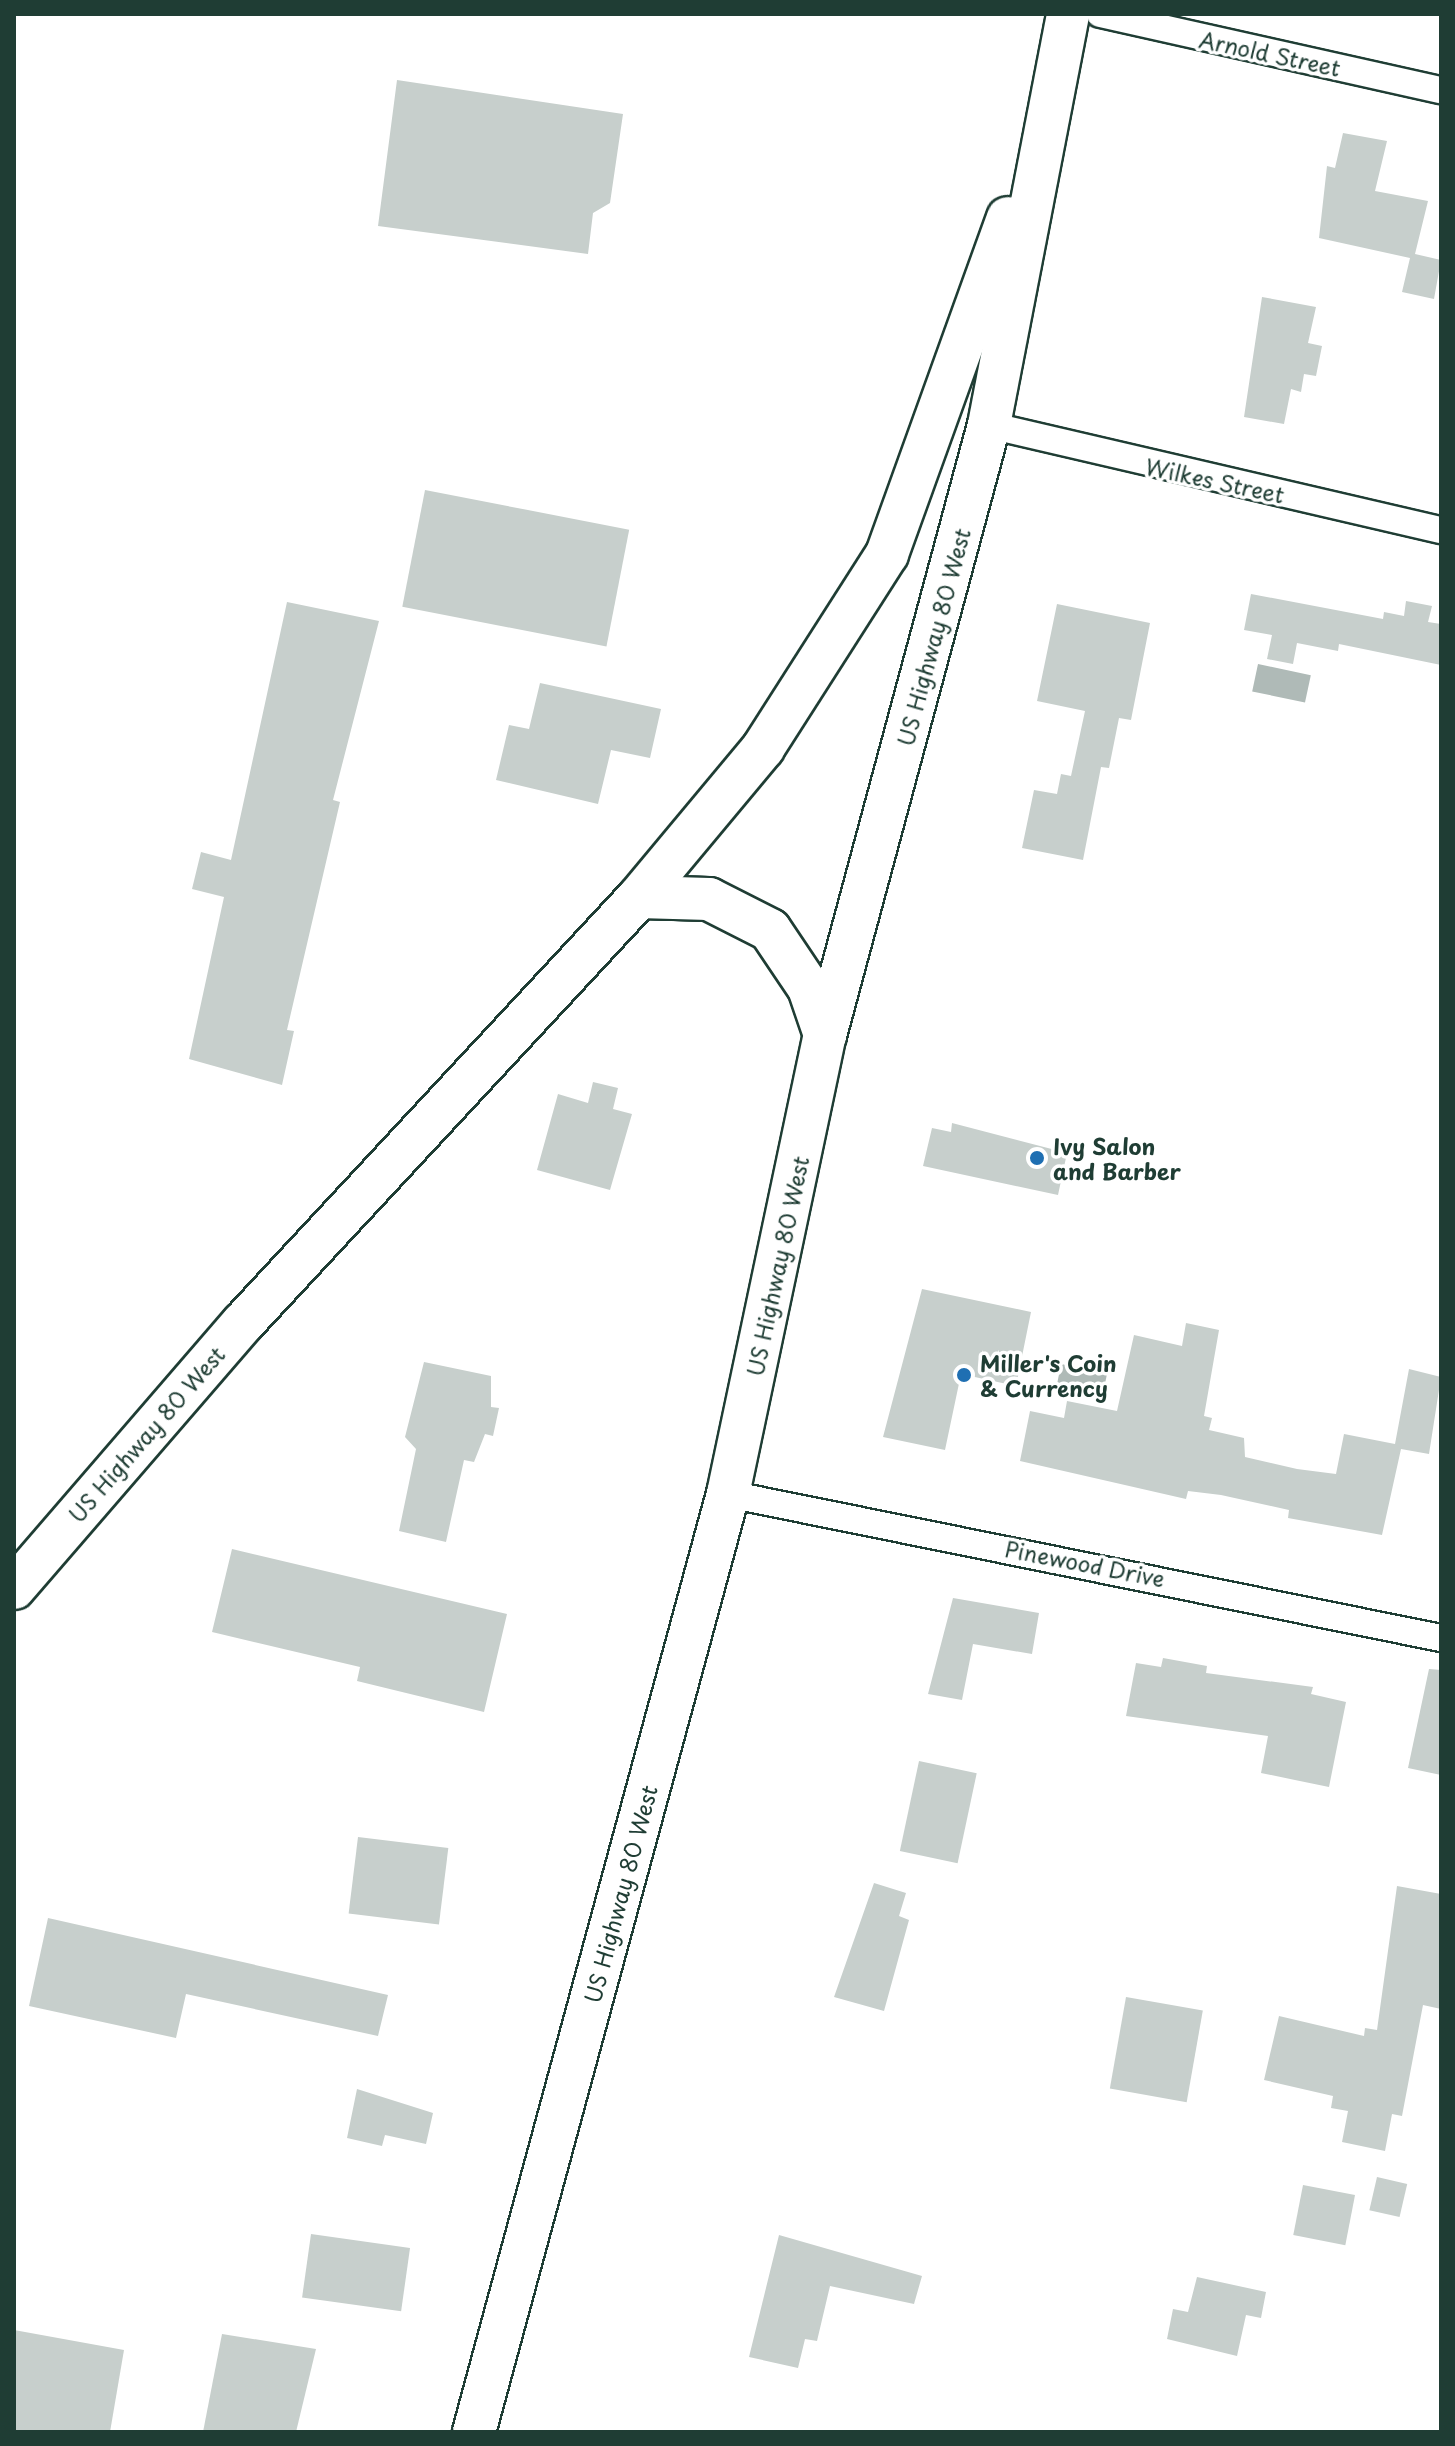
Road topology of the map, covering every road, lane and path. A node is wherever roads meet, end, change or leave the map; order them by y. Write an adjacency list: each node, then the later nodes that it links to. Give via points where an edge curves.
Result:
1 (1068, 14): 4 (main road, US Highway 80 West)
2 (1100, 14): 3 (street, Arnold Street)
3 (1441, 90)
4 (1052, 93): 5 (main road, US Highway 80 West); 7 (main road, US Highway 80 West, via 887,554 763,748)
5 (989, 425): 6 (street, Wilkes Street); 8 (main road, US Highway 80 West)
6 (1441, 530)
7 (639, 897): 8 (main road, via 677,892 709,899 770,930 809,988); 10 (main road, US Highway 80 West, via 243,1323)
8 (825, 1035): 9 (main road, US Highway 80 West)
9 (728, 1494): 11 (street, Pinewood Drive); 12 (main road, US Highway 80 West)
10 (14, 1588)
11 (1441, 1638)
12 (474, 2432)

